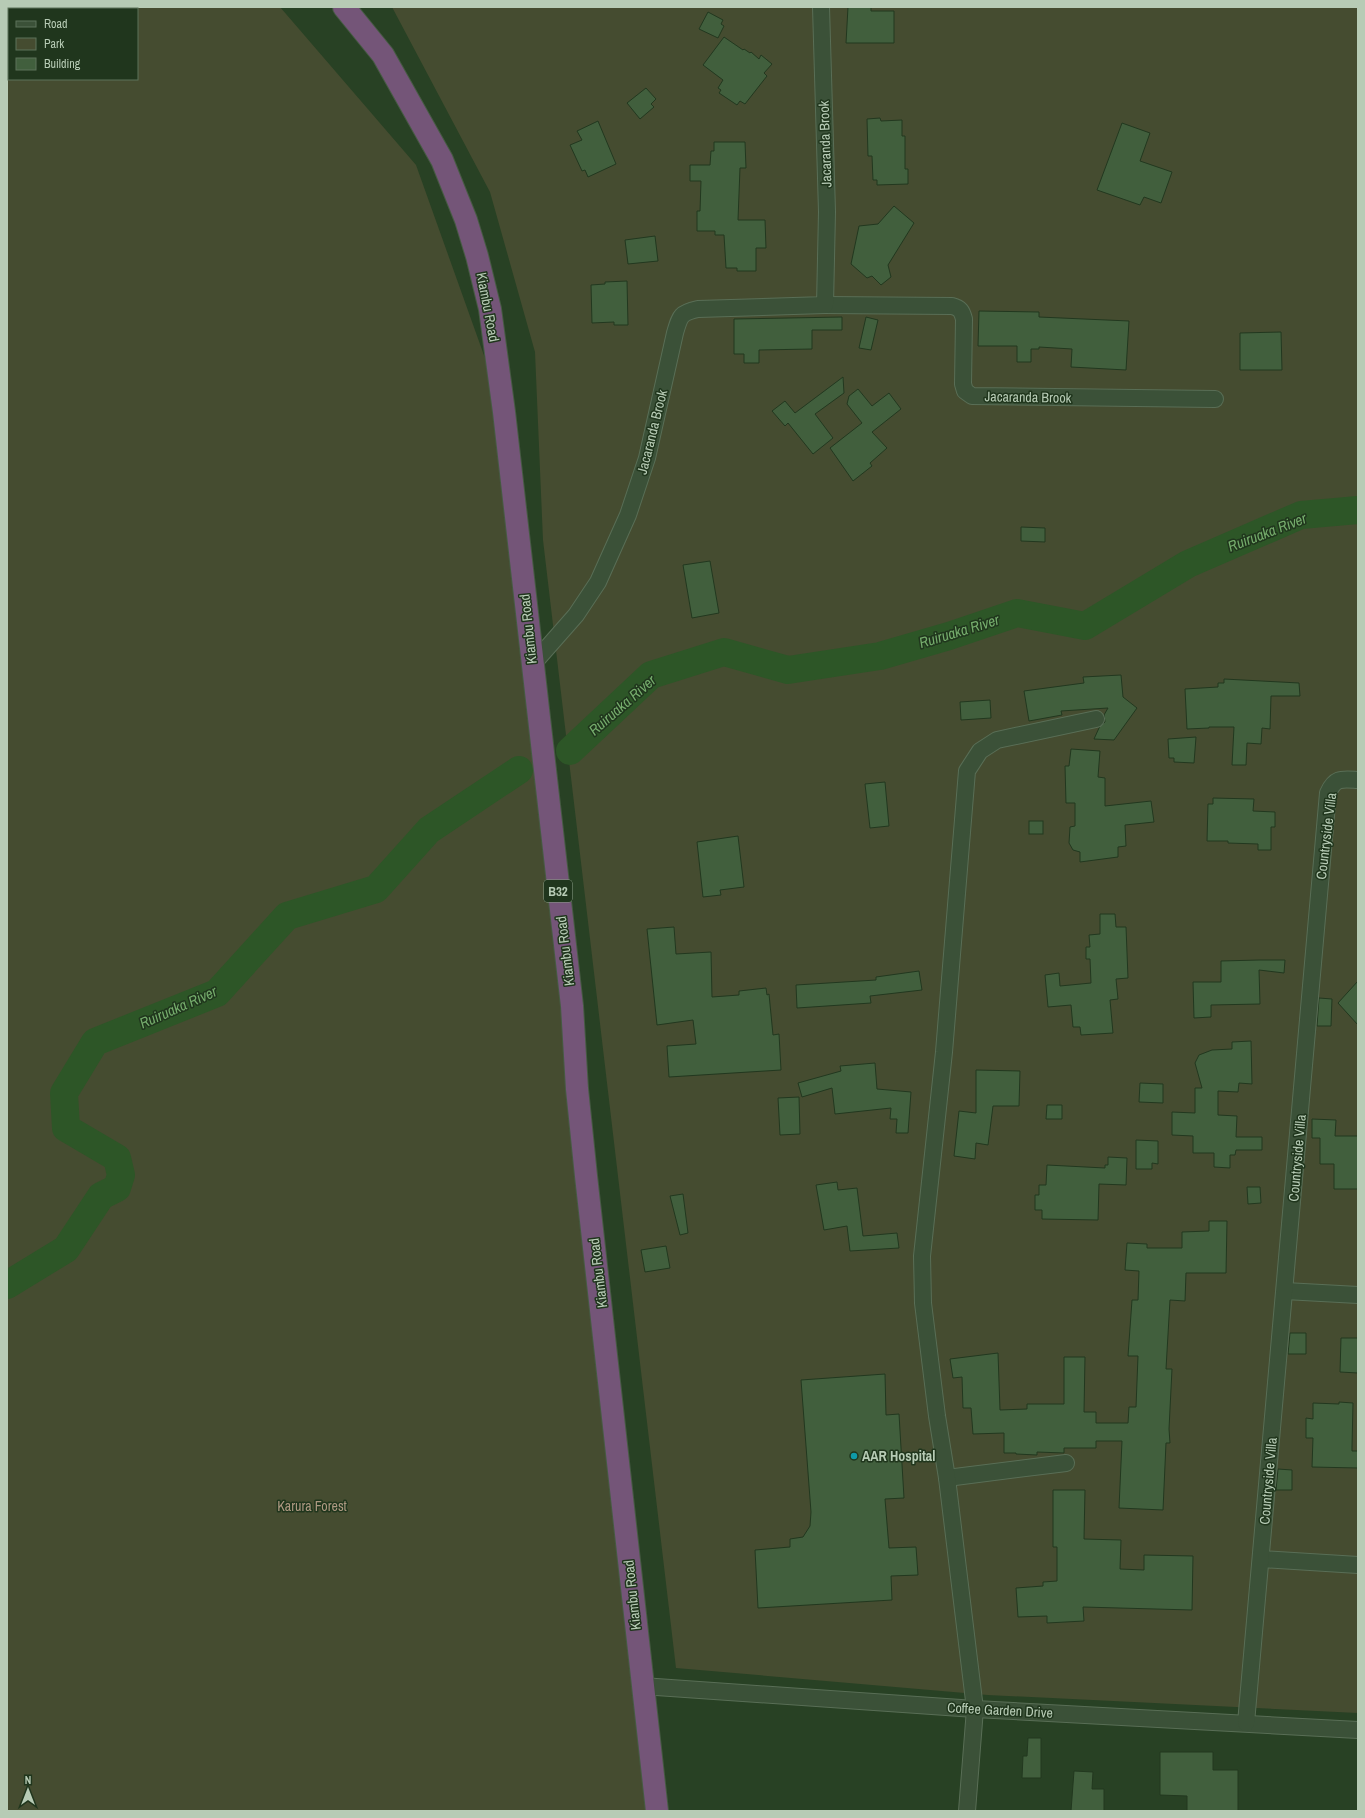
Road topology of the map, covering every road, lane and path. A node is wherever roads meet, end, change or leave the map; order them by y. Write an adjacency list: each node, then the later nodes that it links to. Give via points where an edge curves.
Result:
1 (344, 7): 5 (highway, Kiambu Road / B32, via 383,55 422,121 458,196 477,256 496,345)
2 (821, 7): 3 (street, Jacaranda Brook, via 827,212)
3 (825, 305): 4 (street, Jacaranda Brook, via 958,308 964,319 963,384 965,391 972,396); 5 (street, Jacaranda Brook, via 698,309 685,312 675,333 647,458 628,515 598,582 576,615)
4 (1215, 399)
5 (532, 666): 14 (highway, Kiambu Road / B32, via 572,1006 577,1089)
6 (1096, 719): 11 (street, via 997,740 980,751 967,771 944,1052 922,1256 923,1302)
7 (1358, 780): 8 (street, Countryside Villa, via 1342,779 1334,782 1328,793)
8 (1285, 1291): 9 (street); 12 (street, Countryside Villa)
9 (1358, 1295)
10 (1066, 1463): 11 (street)
11 (947, 1478): 15 (street)
12 (1261, 1559): 13 (street); 16 (street, Countryside Villa)
13 (1358, 1565)
14 (642, 1686): 15 (street, Coffee Garden Drive); 18 (highway, Kiambu Road / B32)
15 (975, 1709): 16 (street, Coffee Garden Drive); 19 (street)
16 (1246, 1723): 17 (street, Coffee Garden Drive)
17 (1358, 1730)
18 (657, 1811)
19 (967, 1811)

